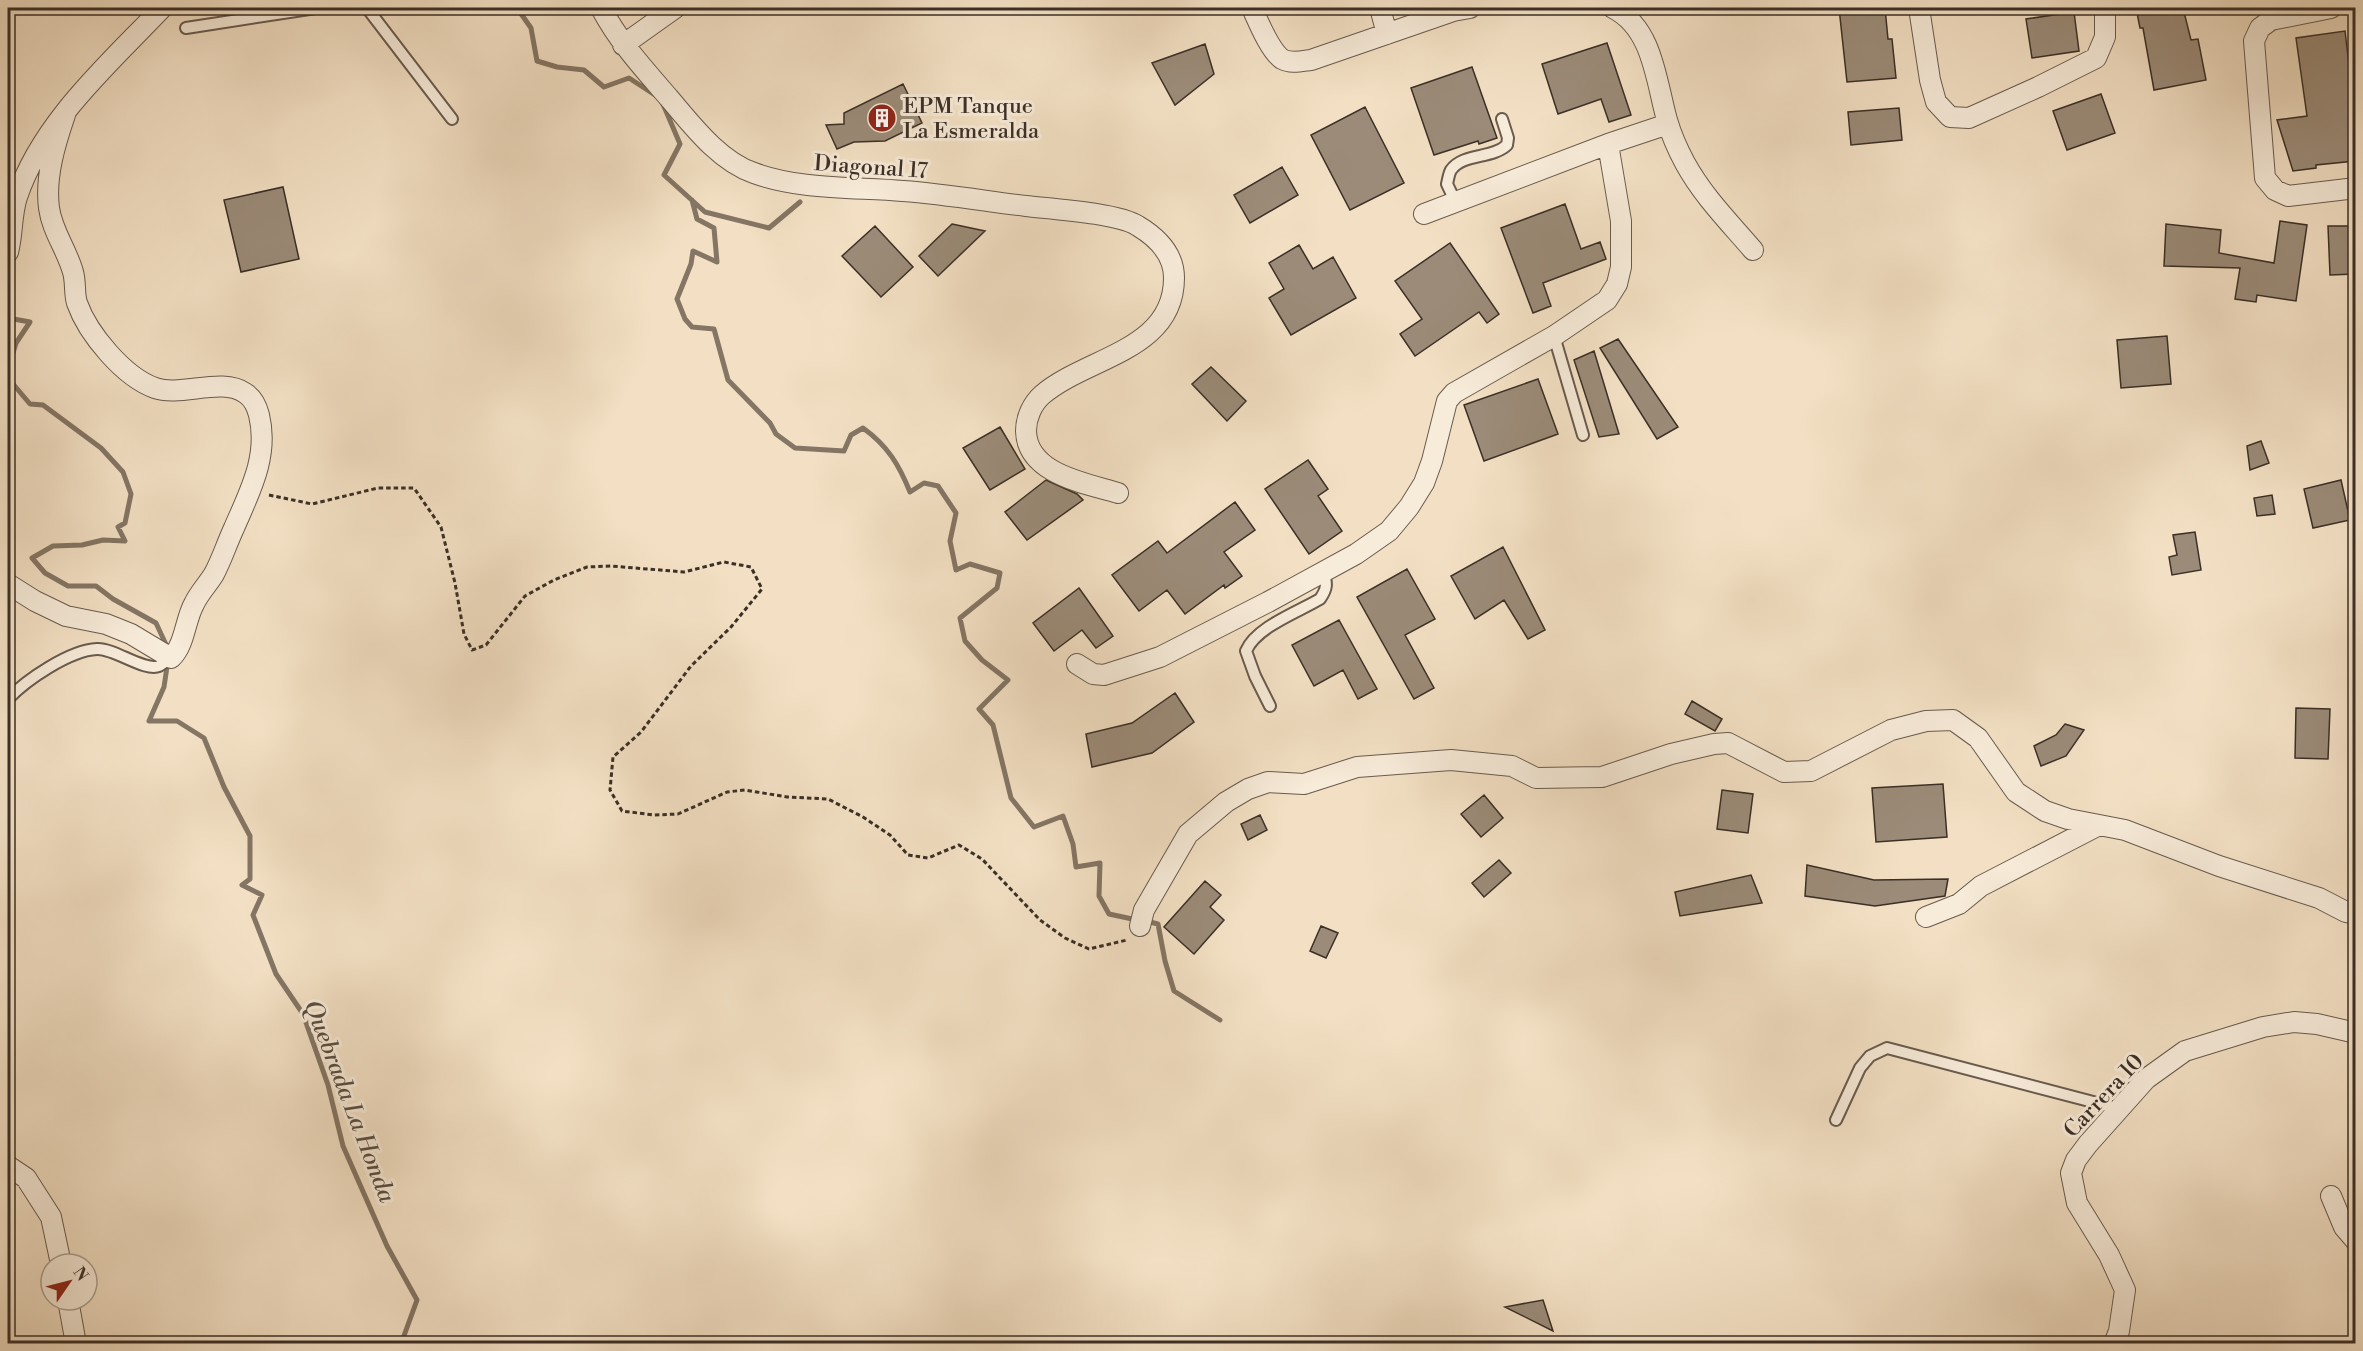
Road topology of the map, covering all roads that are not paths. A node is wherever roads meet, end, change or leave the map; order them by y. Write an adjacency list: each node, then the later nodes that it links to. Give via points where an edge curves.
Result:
1 (162, 8): 16 (street)
2 (316, 8): 13 (lane)
3 (367, 8): 17 (lane)
4 (601, 8): 15 (street, Diagonal 17)
5 (675, 8): 15 (street)
6 (1252, 8): 14 (street, via 1273,48 1282,59 1295,62)
7 (1380, 8): 14 (street)
8 (1470, 8): 14 (street)
9 (1613, 8): 19 (street, via 1638,30 1650,55)
10 (1919, 8): 11 (street, via 1936,102 1950,117 1969,118 2096,58 2105,37)
11 (2105, 8)
12 (2331, 8): 21 (street, via 2271,20 2260,28 2254,40 2265,178 2275,190 2288,196)
13 (186, 28)
14 (1387, 34)
15 (623, 45): 28 (street, Diagonal 17, via 712,147 752,173 803,185 904,191 1094,214 1136,224 1162,242 1174,266 1174,295 1162,320 1136,344 1041,396 1026,418 1026,438 1034,457 1051,470)
16 (65, 115): 25 (street, via 22,184); 31 (street, via 48,182 49,210 73,272 76,302 88,329 111,356 156,389 228,388 245,392 257,405 263,442 258,471 214,573 193,605 178,650)
17 (452, 118)
18 (1502, 119): 22 (lane, via 1507,145 1500,152 1461,162 1451,170 1447,184)
19 (1668, 124): 20 (street); 24 (street, via 1698,185)
20 (1608, 144): 22 (street); 26 (street, via 1621,221 1622,267 1607,300)
21 (2355, 188)
22 (1456, 202): 23 (street)
23 (1424, 214)
24 (1754, 250)
25 (8, 252)
26 (1554, 336): 27 (lane); 29 (street, via 1454,393 1447,401 1424,483 1409,507 1389,531)
27 (1583, 435)
28 (1118, 493)
29 (1322, 571): 32 (street, via 1160,657 1104,675 1093,674); 34 (lane, via 1327,581 1320,599 1264,630 1246,651)
30 (8, 584): 31 (street, via 66,616 131,634)
31 (171, 658): 33 (lane, via 150,667 97,649 68,658 41,673)
32 (1077, 664)
33 (8, 699)
34 (1270, 706)
35 (2099, 825): 36 (street, via 2125,830); 37 (street, via 1990,881 1959,903); 38 (street, via 2045,811 2016,792 1978,738 1953,720 1926,721 1891,730 1811,771 1784,772 1728,743 1671,754 1602,777 1536,778 1512,766 1451,760 1357,767 1304,784 1268,782 1226,802 1188,834 1144,910)
36 (2355, 914)
37 (1926, 917)
38 (1140, 926)
39 (2355, 1034): 40 (street, Carrera 10, via 2294,1022 2201,1045 2155,1072)
40 (2121, 1109): 41 (lane, via 1887,1048 1870,1056 1860,1068); 48 (street, Carrera 10, via 2082,1152 2071,1173 2077,1203 2125,1290)
41 (1836, 1119)
42 (8, 1166): 45 (street, via 26,1178 51,1216)
43 (2331, 1196): 44 (street, via 2344,1227)
44 (2355, 1241)
45 (58, 1252)
46 (70, 1312): 47 (street)
47 (76, 1344)
48 (2114, 1344)

